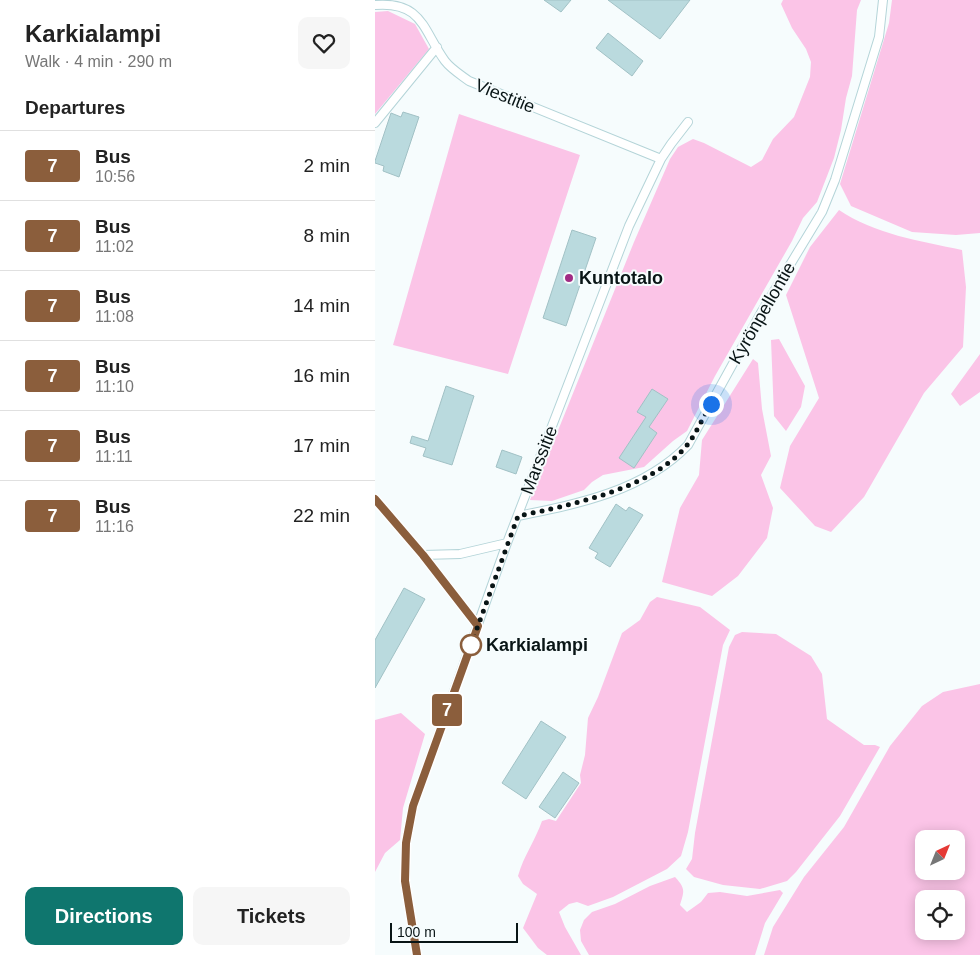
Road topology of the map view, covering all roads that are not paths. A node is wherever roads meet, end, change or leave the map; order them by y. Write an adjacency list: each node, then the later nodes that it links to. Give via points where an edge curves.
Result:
1 (883, 0): 8 (street, Kyrönpellontie, via 879,37 822,212 687,445 661,468 603,496)
2 (375, 5): 3 (street, Viestitie, via 389,4 419,18)
3 (437, 47): 5 (street); 6 (street, Viestitie, via 446,62 469,82)
4 (687, 122): 6 (street, Marssitie)
5 (375, 123)
6 (661, 160): 8 (street, Marssitie, via 629,226)
7 (375, 498): 10 (street)
8 (518, 516): 9 (street, Marssitie)
9 (507, 543): 10 (street, via 460,554); 11 (street, Marssitie)
10 (423, 555): 11 (street)
11 (478, 626): 12 (street, Marssitie, via 413,806 406,843 405,881)
12 (417, 955)

